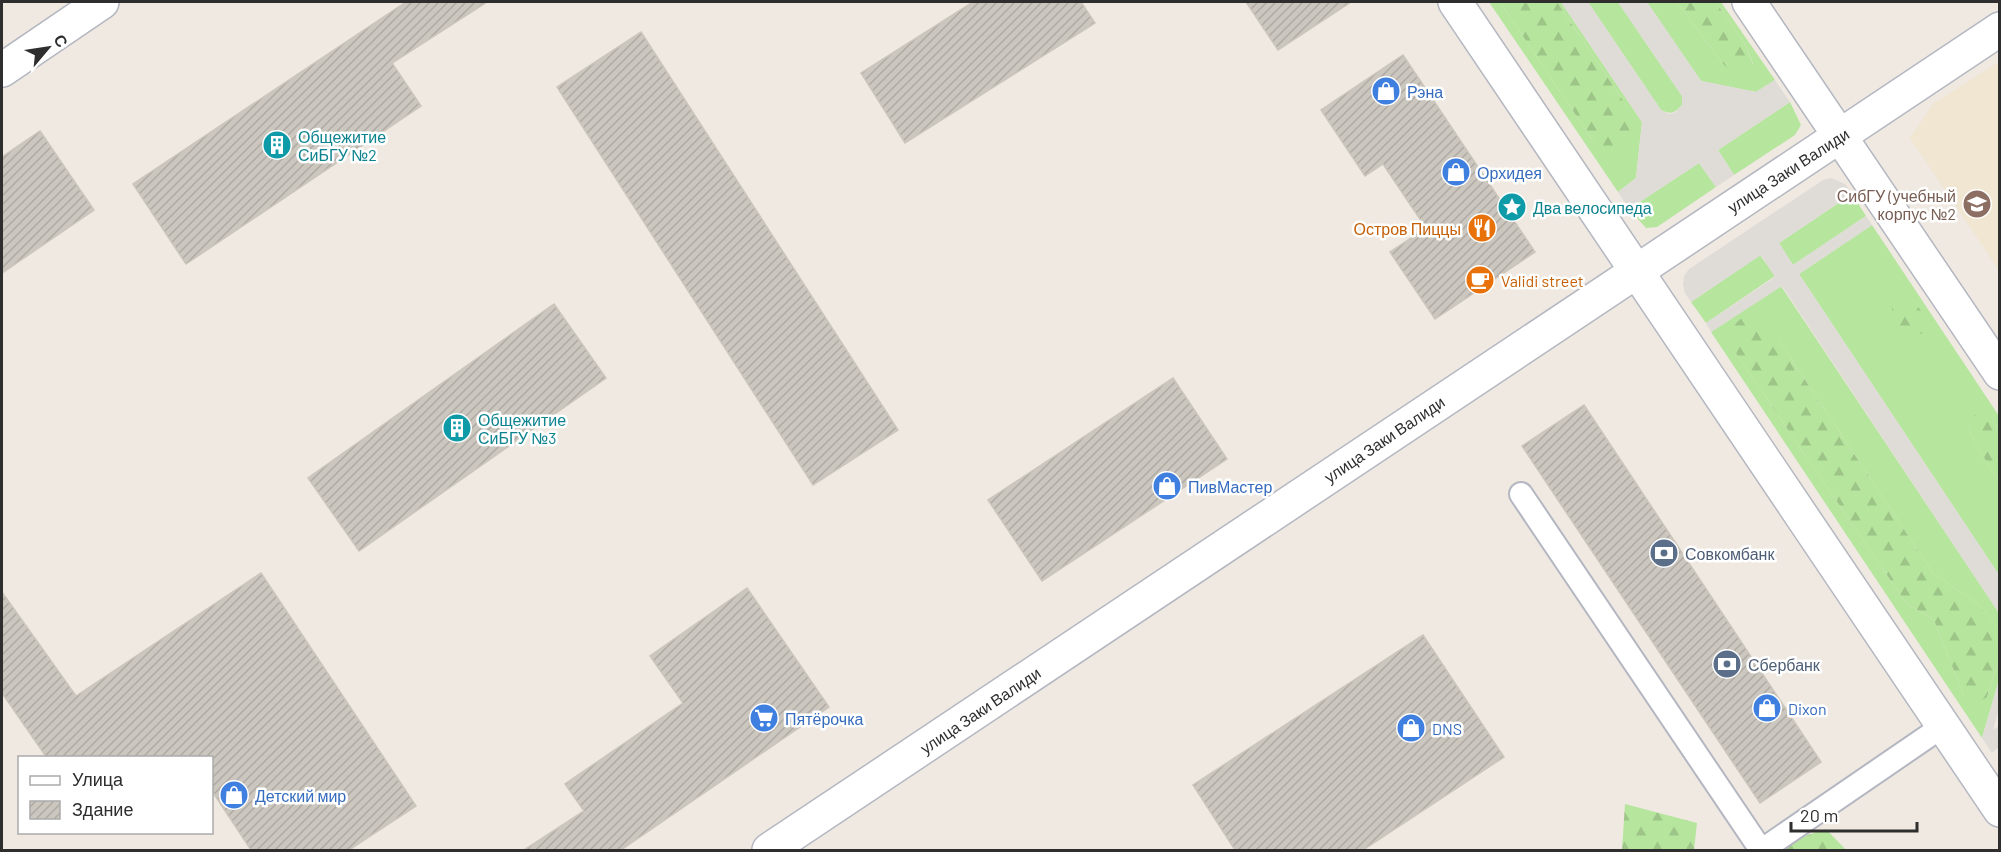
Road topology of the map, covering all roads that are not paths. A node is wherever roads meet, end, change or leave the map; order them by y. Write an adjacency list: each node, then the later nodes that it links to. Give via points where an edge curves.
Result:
1 (102, 2): 5 (street)
2 (1455, 2): 7 (street)
3 (1749, 2): 6 (street)
4 (2000, 29): 6 (street, улица Заки Валиди)
5 (2, 70)
6 (1840, 136): 7 (street, улица Заки Валиди); 8 (street)
7 (1636, 271): 10 (street); 12 (street, улица Заки Валиди)
8 (2000, 373)
9 (1521, 494): 13 (lane)
10 (1943, 726): 11 (street); 13 (lane)
11 (2000, 810)
12 (769, 850)
13 (1762, 850)

